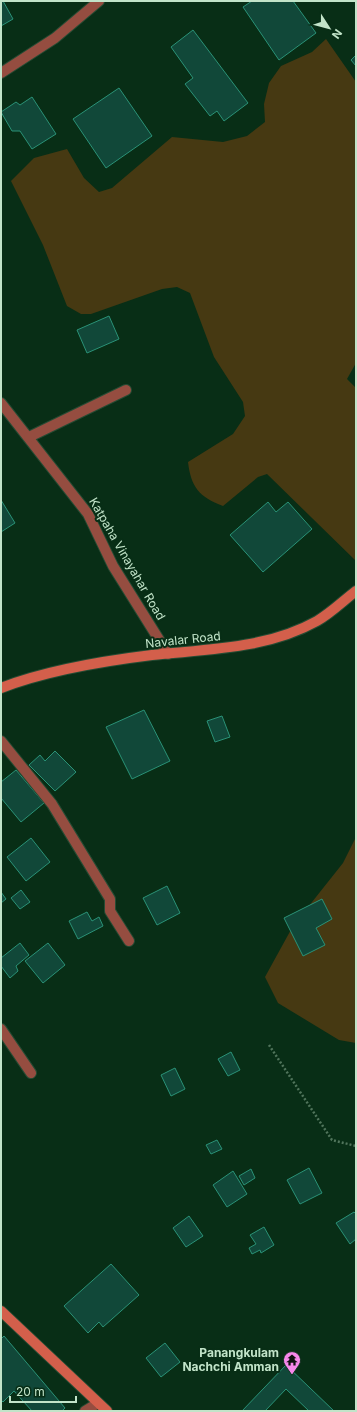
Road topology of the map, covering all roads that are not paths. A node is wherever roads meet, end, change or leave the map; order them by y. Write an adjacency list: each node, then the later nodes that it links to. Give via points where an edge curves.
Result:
1 (99, 1): 2 (street, via 55,38)
2 (1, 73)
3 (126, 390): 5 (street)
4 (1, 403): 5 (street, Katpaha Vinayahar Road)
5 (29, 438): 7 (street, Katpaha Vinayahar Road, via 88,514 113,566)
6 (356, 591): 7 (street, Navalar Road, via 318,620 281,636 240,647)
7 (168, 654): 8 (street, Navalar Road, via 45,672)
8 (1, 688)
9 (1, 741): 10 (street, via 52,804 110,898 110,911)
10 (129, 941)
11 (1, 1029): 12 (street)
12 (31, 1073)
13 (1, 1311): 14 (street)
14 (98, 1403): 15 (street); 16 (street)
15 (85, 1411)
16 (107, 1411)

